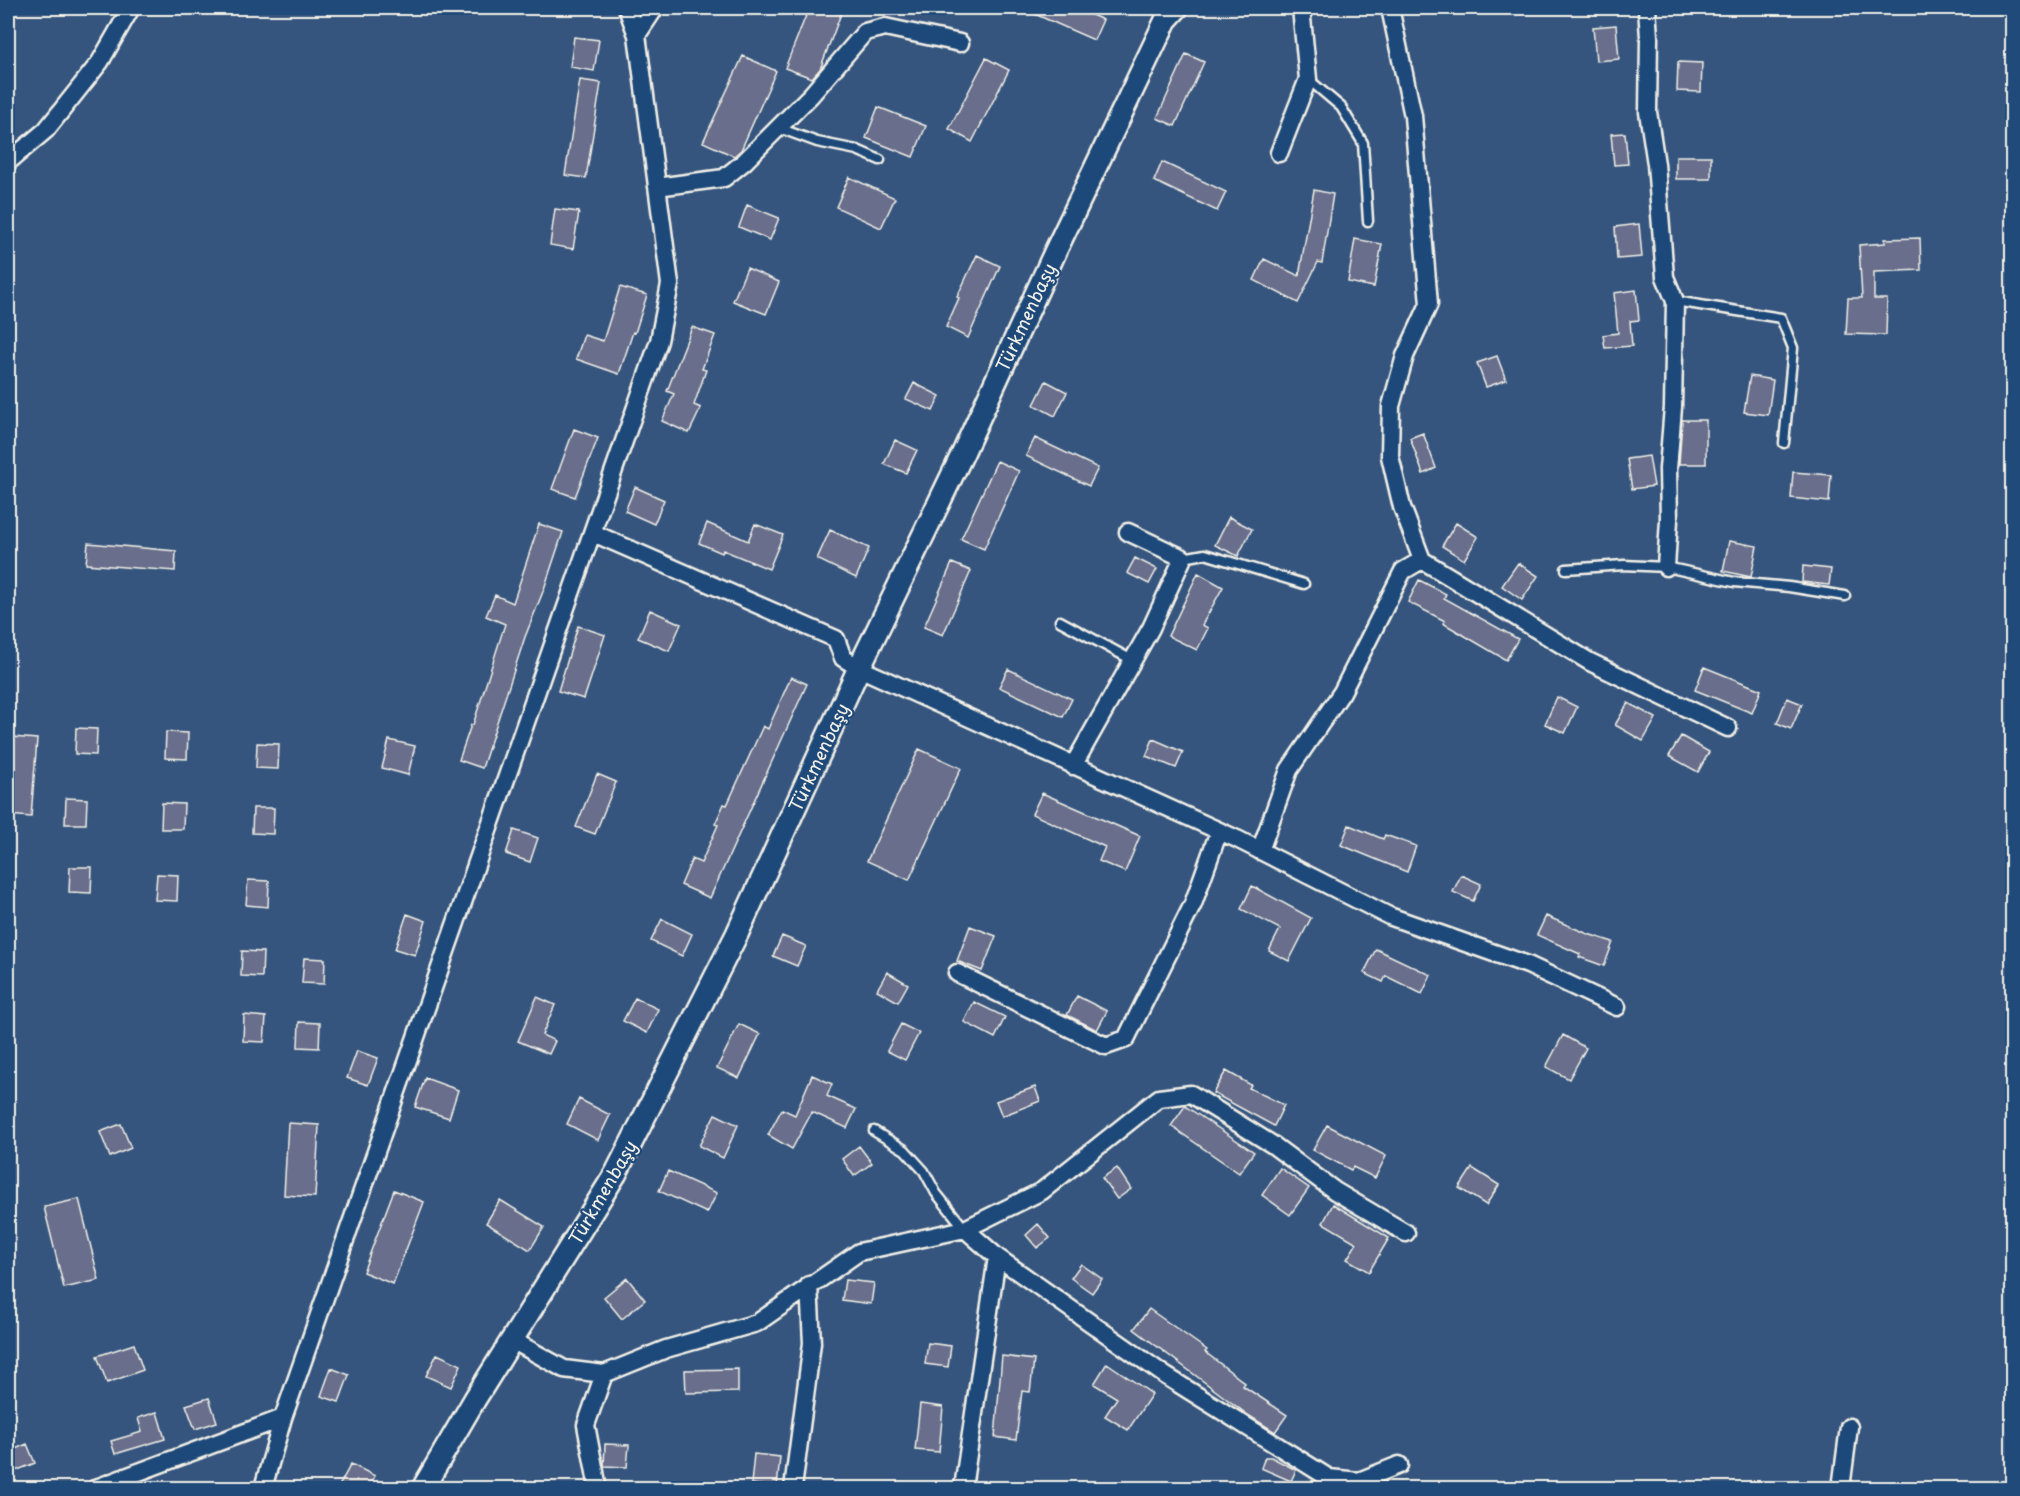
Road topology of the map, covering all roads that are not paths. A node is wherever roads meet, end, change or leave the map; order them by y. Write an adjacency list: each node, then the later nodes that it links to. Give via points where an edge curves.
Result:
1 (131, 8): 14 (street, via 100,62 46,130)
2 (627, 8): 8 (street)
3 (655, 8): 8 (street)
4 (1177, 8): 29 (street, Türkmenbaşy, via 1166,20)
5 (1301, 8): 10 (street)
6 (1390, 8): 22 (street, via 1413,116 1429,304 1405,356 1390,406 1390,456 1402,507)
7 (1647, 8): 17 (street, via 1648,112 1665,277)
8 (637, 35): 15 (street)
9 (960, 43): 11 (street, via 885,27 865,32)
10 (1308, 80): 12 (street); 16 (lane, via 1341,107 1362,143)
11 (778, 128): 13 (lane); 15 (street, via 724,178)
12 (1279, 153)
13 (880, 160)
14 (8, 162)
15 (657, 187): 20 (street, via 670,284 659,341)
16 (1368, 221)
17 (1675, 301): 18 (lane, via 1781,318 1793,348); 23 (street)
18 (1784, 443)
19 (1128, 532): 21 (street)
20 (593, 533): 29 (street, via 836,639 843,658); 43 (street)
21 (1183, 558): 25 (lane, via 1205,554); 28 (street)
22 (1422, 560): 30 (street, via 1590,662); 33 (street, via 1403,572 1342,692 1289,770)
23 (1666, 567): 24 (lane); 26 (lane, via 1734,582)
24 (1566, 569)
25 (1304, 584)
26 (1845, 596)
27 (1060, 621): 28 (lane)
28 (1132, 660): 31 (street)
29 (859, 668): 31 (street); 41 (street, Türkmenbaşy, via 737,934 621,1162)
30 (1728, 728)
31 (1072, 766): 32 (street)
32 (1219, 831): 33 (street); 34 (street, via 1193,904 1126,1039 1106,1046)
33 (1260, 851): 35 (street, via 1389,916 1528,965)
34 (957, 973)
35 (1617, 1007)
36 (874, 1131): 37 (lane, via 905,1150)
37 (965, 1229): 38 (street, via 1042,1191 1159,1098 1191,1094 1273,1145 1335,1191); 39 (street); 40 (street, via 860,1252)
38 (1406, 1233)
39 (997, 1257): 45 (street, via 1166,1377 1329,1478 1359,1481); 51 (street)
40 (809, 1285): 42 (street, via 757,1323 666,1349); 50 (street, via 812,1343)
41 (512, 1340): 42 (street, via 564,1369); 48 (street, Türkmenbaşy)
42 (604, 1374): 49 (street, via 586,1425)
43 (283, 1418): 46 (street); 47 (street)
44 (1849, 1427): 52 (street)
45 (1398, 1465)
46 (96, 1488)
47 (263, 1488)
48 (423, 1488)
49 (598, 1488)
50 (793, 1488)
51 (963, 1488)
52 (1841, 1488)

